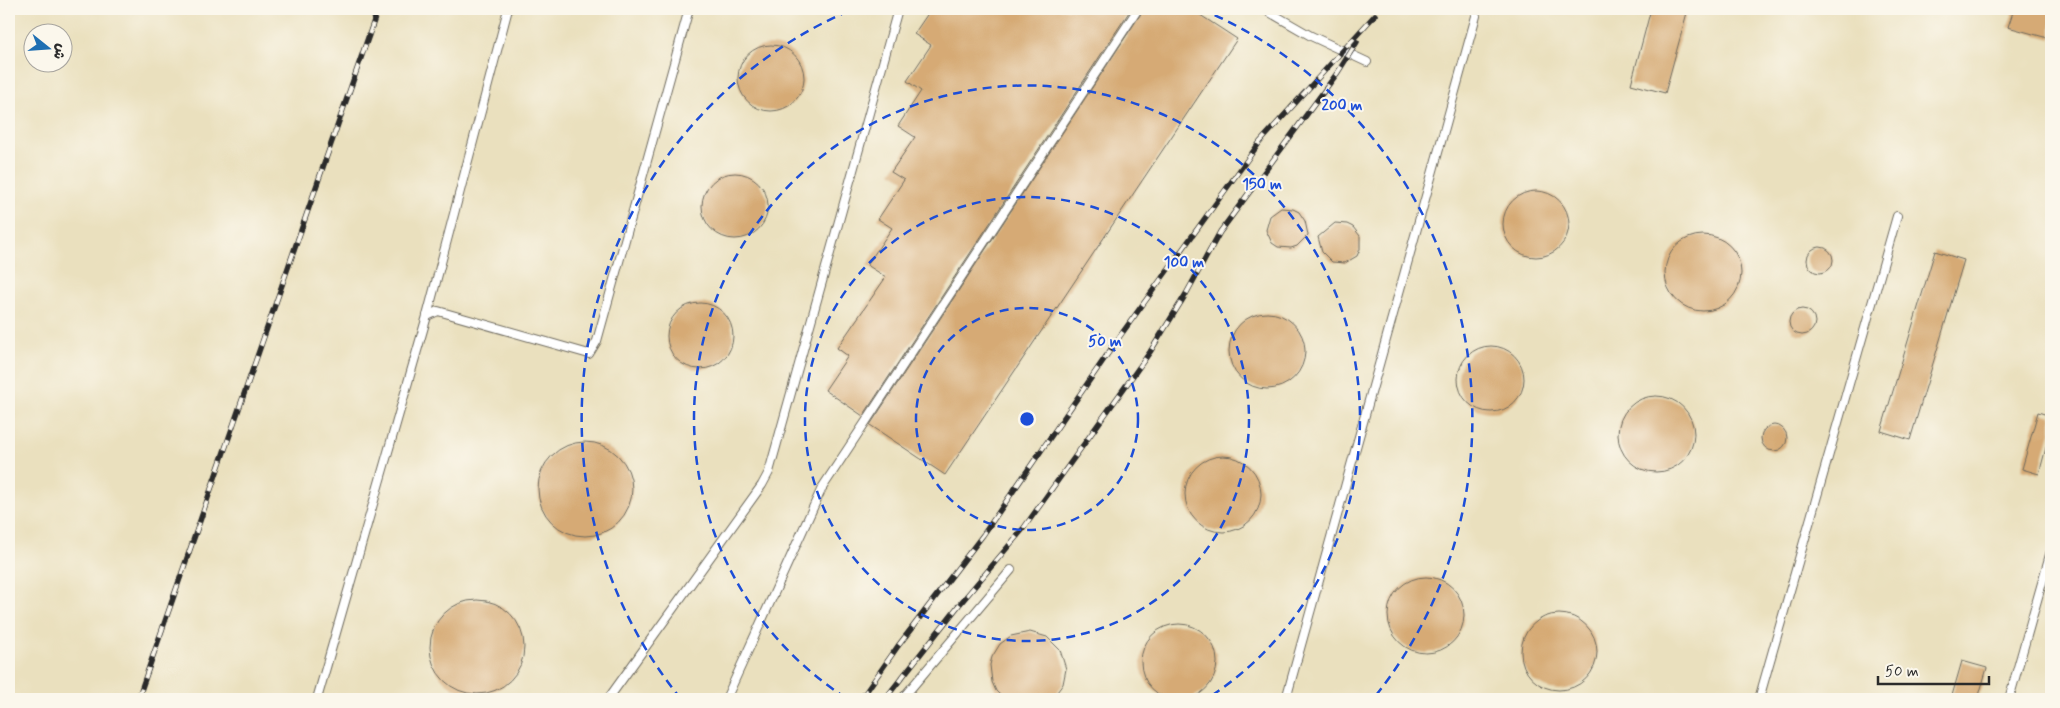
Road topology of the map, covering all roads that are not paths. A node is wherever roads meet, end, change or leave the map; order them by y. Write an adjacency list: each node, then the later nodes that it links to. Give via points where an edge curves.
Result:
1 (508, 9): 9 (lane)
2 (689, 9): 9 (lane, via 597,341 589,354 438,311)
3 (898, 9): 13 (lane, via 769,472)
4 (1138, 9): 14 (lane, via 822,488)
5 (1264, 9): 7 (lane)
6 (1476, 16): 16 (lane)
7 (1366, 62)
8 (1897, 216): 17 (lane)
9 (427, 316): 12 (lane)
10 (2051, 551): 18 (lane)
11 (1011, 570): 15 (lane)
12 (317, 699)
13 (608, 699)
14 (726, 699)
15 (902, 699)
16 (1286, 699)
17 (1759, 699)
18 (2009, 699)

